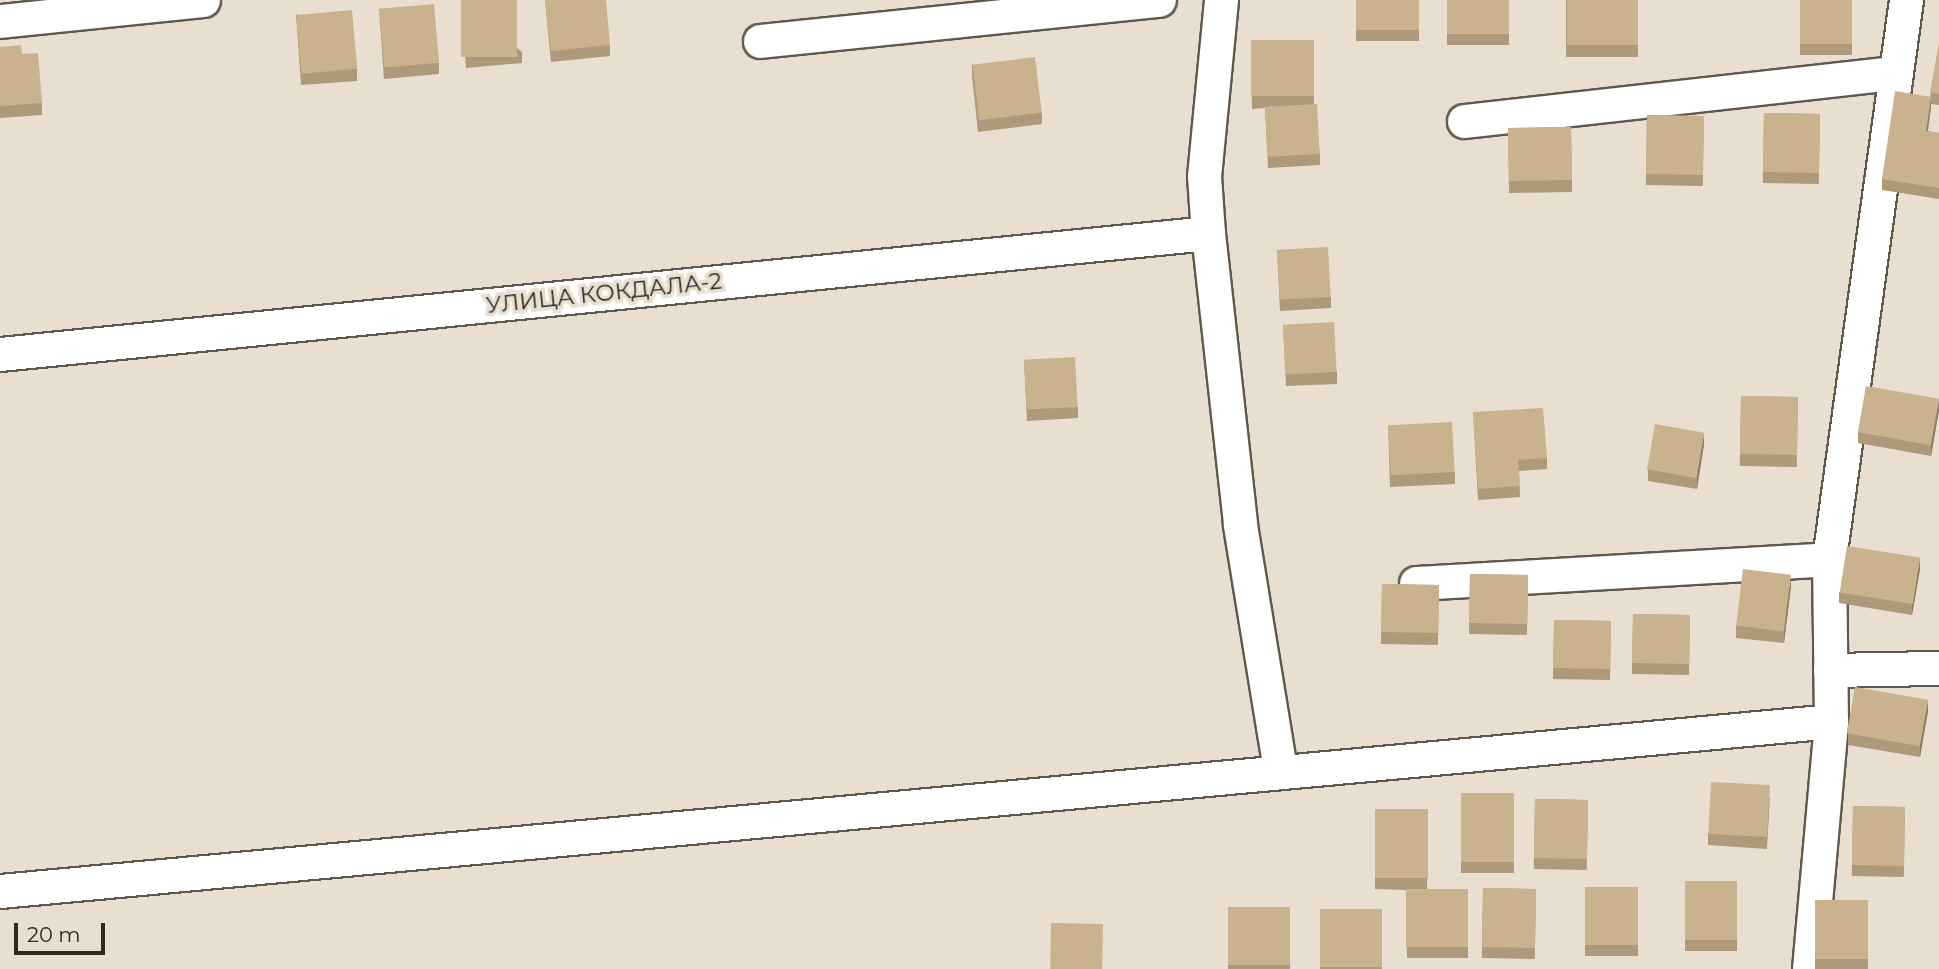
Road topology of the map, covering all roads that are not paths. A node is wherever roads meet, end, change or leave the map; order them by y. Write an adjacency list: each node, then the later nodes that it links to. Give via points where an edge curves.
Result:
1 (203, 0): 5 (street)
2 (1159, 0): 6 (street)
3 (1221, 0): 9 (street, via 1204,176)
4 (1906, 0): 7 (street)
5 (0, 21)
6 (760, 41)
7 (1895, 73): 8 (street); 11 (street)
8 (1464, 121)
9 (1208, 233): 10 (street, УЛИЦА КОКДАЛА-2); 16 (street, via 1240,525)
10 (0, 354)
11 (1829, 559): 12 (street); 14 (street)
12 (1416, 583)
13 (1939, 668): 14 (street)
14 (1830, 670): 15 (street)
15 (1830, 721): 16 (street); 18 (street)
16 (1280, 770): 17 (street)
17 (0, 891)
18 (1809, 969)

